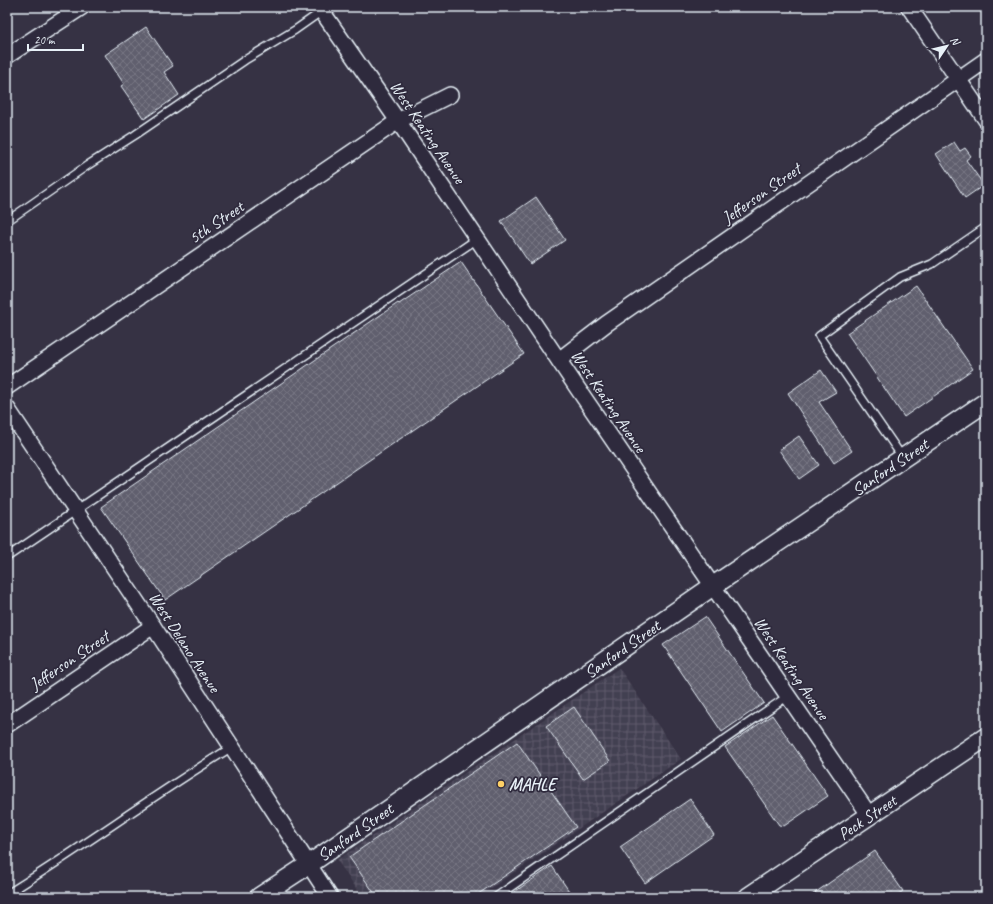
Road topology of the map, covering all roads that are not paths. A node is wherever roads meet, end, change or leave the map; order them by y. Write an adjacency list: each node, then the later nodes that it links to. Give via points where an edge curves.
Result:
1 (82, 7): 4 (street)
2 (909, 7): 6 (street)
3 (320, 9): 9 (street, West Keating Avenue); 10 (lane, via 295,30 245,60)
4 (7, 56)
5 (986, 60): 6 (street, Jefferson Street)
6 (958, 79): 8 (street); 13 (street, Jefferson Street, via 606,324)
7 (450, 95): 9 (street, 5th Street)
8 (986, 120)
9 (398, 121): 12 (street, West Keating Avenue); 14 (street, 5th Street)
10 (7, 221)
11 (986, 226): 17 (lane, via 932,264 900,277 818,336)
12 (478, 239): 13 (street, West Keating Avenue); 18 (lane)
13 (559, 360): 20 (street, West Keating Avenue)
14 (7, 387)
15 (986, 402): 17 (street, Sanford Street)
16 (7, 408): 18 (street, West Delano Avenue)
17 (903, 458): 20 (street, Sanford Street)
18 (76, 510): 19 (lane); 21 (street, West Delano Avenue)
19 (7, 557)
20 (713, 586): 22 (street, West Keating Avenue); 27 (street, Sanford Street)
21 (153, 626): 23 (street, Jefferson Street); 25 (street, West Delano Avenue)
22 (788, 696): 26 (street, West Keating Avenue); 31 (lane)
23 (7, 725)
24 (986, 737): 26 (street, Peck Street)
25 (232, 747): 27 (street, West Delano Avenue); 28 (lane)
26 (870, 816): 32 (street, Peck Street)
27 (308, 865): 29 (street, Sanford Street); 30 (street, West Delano Avenue)
28 (7, 894)
29 (259, 897)
30 (330, 897)
31 (496, 897)
32 (748, 897)

